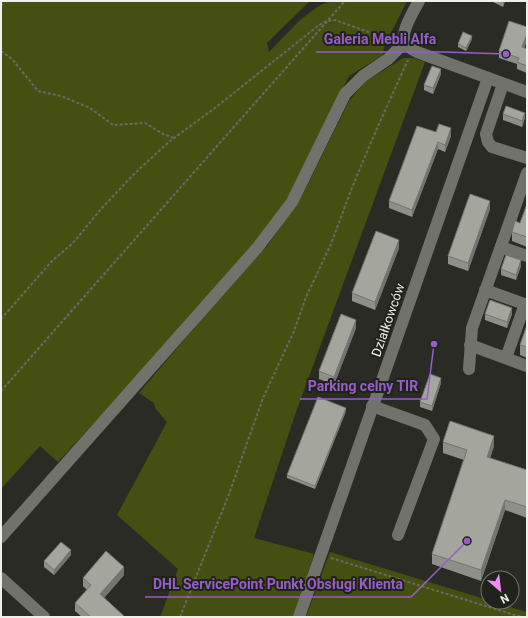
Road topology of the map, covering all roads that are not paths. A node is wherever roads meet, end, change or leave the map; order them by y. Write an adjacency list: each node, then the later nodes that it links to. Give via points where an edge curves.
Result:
1 (419, 1): 2 (street, via 403,37)
2 (409, 46): 3 (street, via 417,52); 18 (street, via 363,76 345,94 292,202 258,247)
3 (488, 78): 4 (street); 16 (street, Działkowców)
4 (503, 84): 5 (street); 6 (street, via 486,134 488,142 492,147)
5 (527, 92)
6 (527, 158)
7 (527, 173): 8 (street)
8 (500, 247): 9 (street); 10 (street)
9 (527, 256)
10 (485, 290): 11 (street); 12 (street, via 472,328)
11 (526, 304): 13 (street)
12 (470, 345): 13 (street); 15 (street)
13 (506, 358): 14 (street)
14 (527, 366)
15 (469, 369)
16 (372, 406): 17 (street, via 426,425 434,440); 21 (street, Działkowców)
17 (398, 535)
18 (1, 537)
19 (1, 578): 20 (street)
20 (44, 617)
21 (299, 617)

